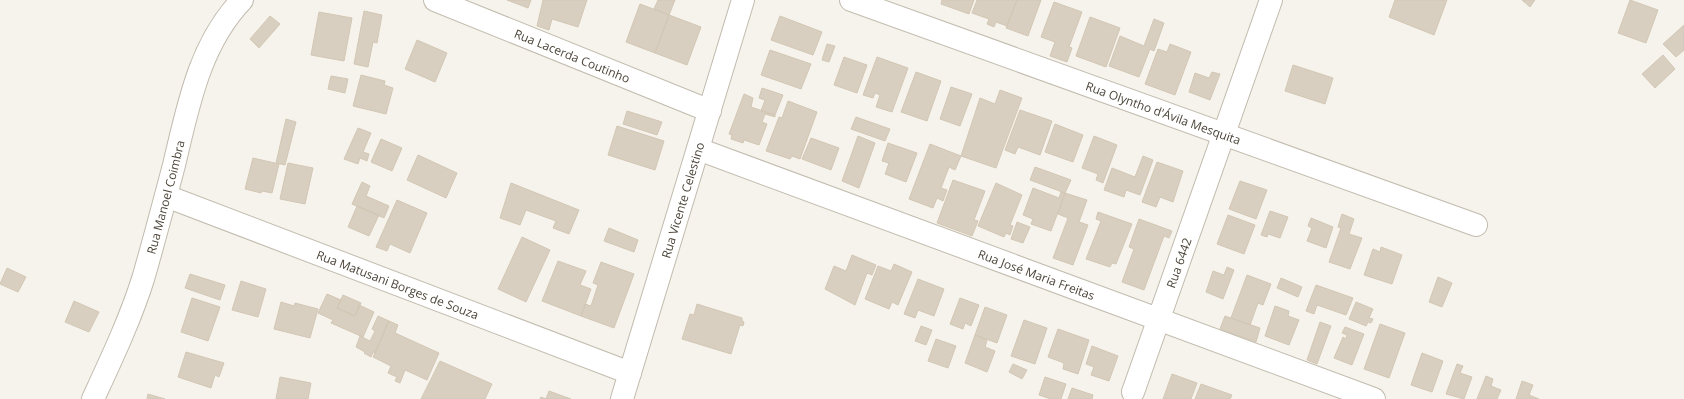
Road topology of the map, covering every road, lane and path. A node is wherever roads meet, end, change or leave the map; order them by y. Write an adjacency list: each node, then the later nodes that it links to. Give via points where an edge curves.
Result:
1 (242, 0): 9 (street, Rua Manoel Coimbra, via 222,25 204,58 191,93)
2 (435, 0): 6 (street, Rua Lacerda Coutinho)
3 (743, 0): 6 (street, Rua Vicente Celestino)
4 (850, 0): 7 (street, Rua Olyntho d'Ávila Mesquita)
5 (1270, 0): 7 (street, Rua 6442)
6 (710, 111): 8 (street, Rua Vicente Celestino)
7 (1224, 134): 10 (street, Rua Olyntho d'Ávila Mesquita); 11 (street, Rua 6442)
8 (698, 149): 11 (street, Rua José Maria Freitas); 12 (street, Rua Vicente Celestino)
9 (166, 196): 12 (street, Rua Matusani Borges de Souza); 14 (street, Rua Manoel Coimbra, via 142,280 120,339)
10 (1476, 225)
11 (1158, 319): 13 (street, Rua 6442); 16 (street, Rua José Maria Freitas)
12 (630, 373): 15 (street, Rua Vicente Celestino)
13 (1134, 392)
14 (93, 399)
15 (622, 399)
16 (1374, 399)

